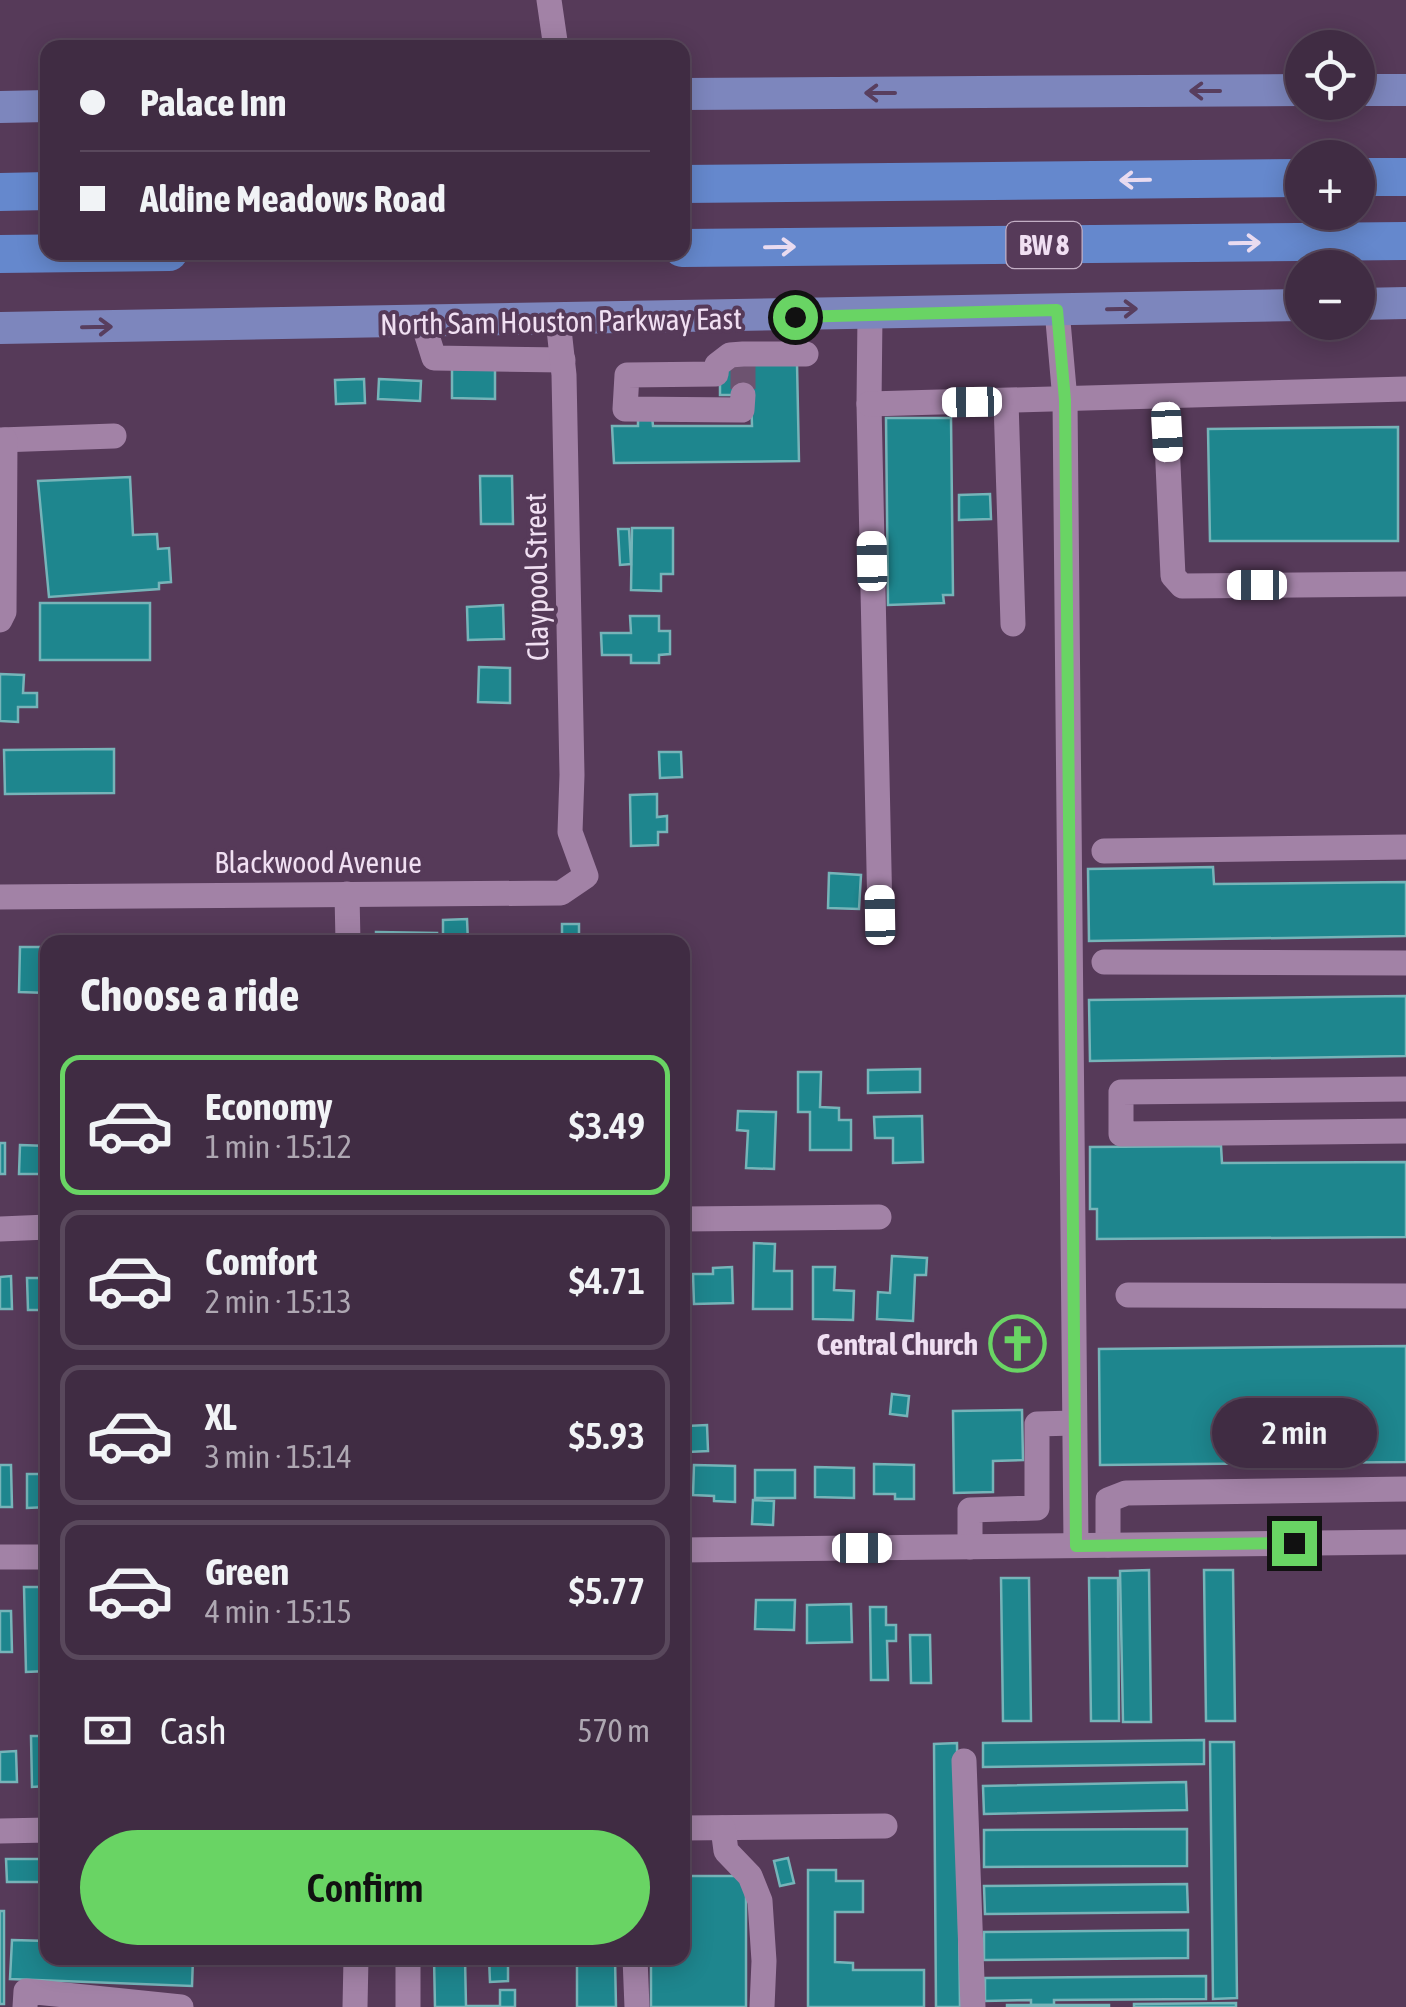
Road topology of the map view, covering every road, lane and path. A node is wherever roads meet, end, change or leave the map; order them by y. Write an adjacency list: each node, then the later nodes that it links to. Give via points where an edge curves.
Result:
1 (549, 0): 2 (street)
2 (555, 40)
3 (1285, 90): 6 (main road, one-way to 6)
4 (1375, 90): 5 (main road)
5 (1406, 90)
6 (690, 94)
7 (40, 106): 8 (main road)
8 (0, 108)
9 (1375, 177): 10 (highway)
10 (1406, 177)
11 (1285, 178): 12 (highway, BW 8, one-way to 12)
12 (690, 184)
13 (40, 191): 14 (highway)
14 (0, 192)
15 (1406, 241): 16 (highway, BW 8, one-way to 15)
16 (690, 248)
17 (0, 254): 18 (highway)
18 (40, 254)
19 (1406, 303): 20 (main road)
20 (1375, 304)
21 (1285, 305): 22 (main road, North Sam Houston Parkway East, one-way to 21)
22 (1057, 310): 23 (main road, North Sam Houston Parkway East); 34 (street)
23 (870, 315): 24 (main road, North Sam Houston Parkway East); 36 (street)
24 (743, 318): 25 (main road, North Sam Houston Parkway East); 29 (street)
25 (558, 320): 26 (main road, North Sam Houston Parkway East); 30 (street, Claypool Street)
26 (422, 323): 27 (main road, North Sam Houston Parkway East, one-way to 26); 30 (street, via 434,358)
27 (0, 328)
28 (806, 354): 29 (street)
29 (743, 359): 32 (street, via 722,360 716,374 627,376 625,409 742,410)
30 (563, 360): 43 (street, Claypool Street)
31 (1406, 389): 33 (street)
32 (743, 394)
33 (1165, 397): 34 (street); 40 (street, via 1173,576 1182,586)
34 (1065, 400): 35 (street); 60 (street)
35 (1006, 401): 36 (street); 42 (street)
36 (869, 404): 48 (street)
37 (114, 436): 38 (street)
38 (2, 440): 39 (street)
39 (2, 573): 41 (street)
40 (1406, 584)
41 (0, 620)
42 (1013, 624)
43 (570, 832): 46 (street, Blackwood Avenue, via 586,876 561,892)
44 (1406, 847): 45 (street)
45 (1104, 851)
46 (347, 894): 47 (street, Blackwood Avenue); 49 (street)
47 (0, 896)
48 (880, 915)
49 (348, 935)
50 (1104, 962): 51 (street)
51 (1406, 962)
52 (1406, 1089): 53 (street, via 1122,1092 1121,1134)
53 (1406, 1131)
54 (879, 1217): 55 (street)
55 (690, 1219)
56 (40, 1226): 57 (street)
57 (0, 1229)
58 (1128, 1295): 59 (street)
59 (1406, 1296)
60 (1074, 1424): 62 (street); 63 (street, via 1038,1424)
61 (1406, 1490): 65 (street, via 1126,1492 1108,1500)
62 (1076, 1507): 63 (street); 66 (street)
63 (1036, 1508): 67 (street, via 970,1510)
64 (1406, 1542): 65 (street)
65 (1108, 1545): 66 (street)
66 (1076, 1546): 67 (street)
67 (970, 1547): 68 (street)
68 (690, 1550)
69 (0, 1557): 70 (street)
70 (40, 1557)
71 (964, 1760): 87 (street)
72 (885, 1826): 74 (street)
73 (690, 1828): 74 (street)
74 (724, 1828): 86 (street, via 726,1851 750,1876 760,1902)
75 (40, 1830): 76 (street)
76 (0, 1831)
77 (356, 1965): 83 (street)
78 (408, 1965): 84 (street)
79 (635, 1965): 85 (street)
80 (124, 2004): 81 (street, via 26,1991); 82 (street)
81 (24, 2007)
82 (181, 2007)
83 (356, 2007)
84 (408, 2007)
85 (637, 2007)
86 (762, 2007)
87 (972, 2007)

